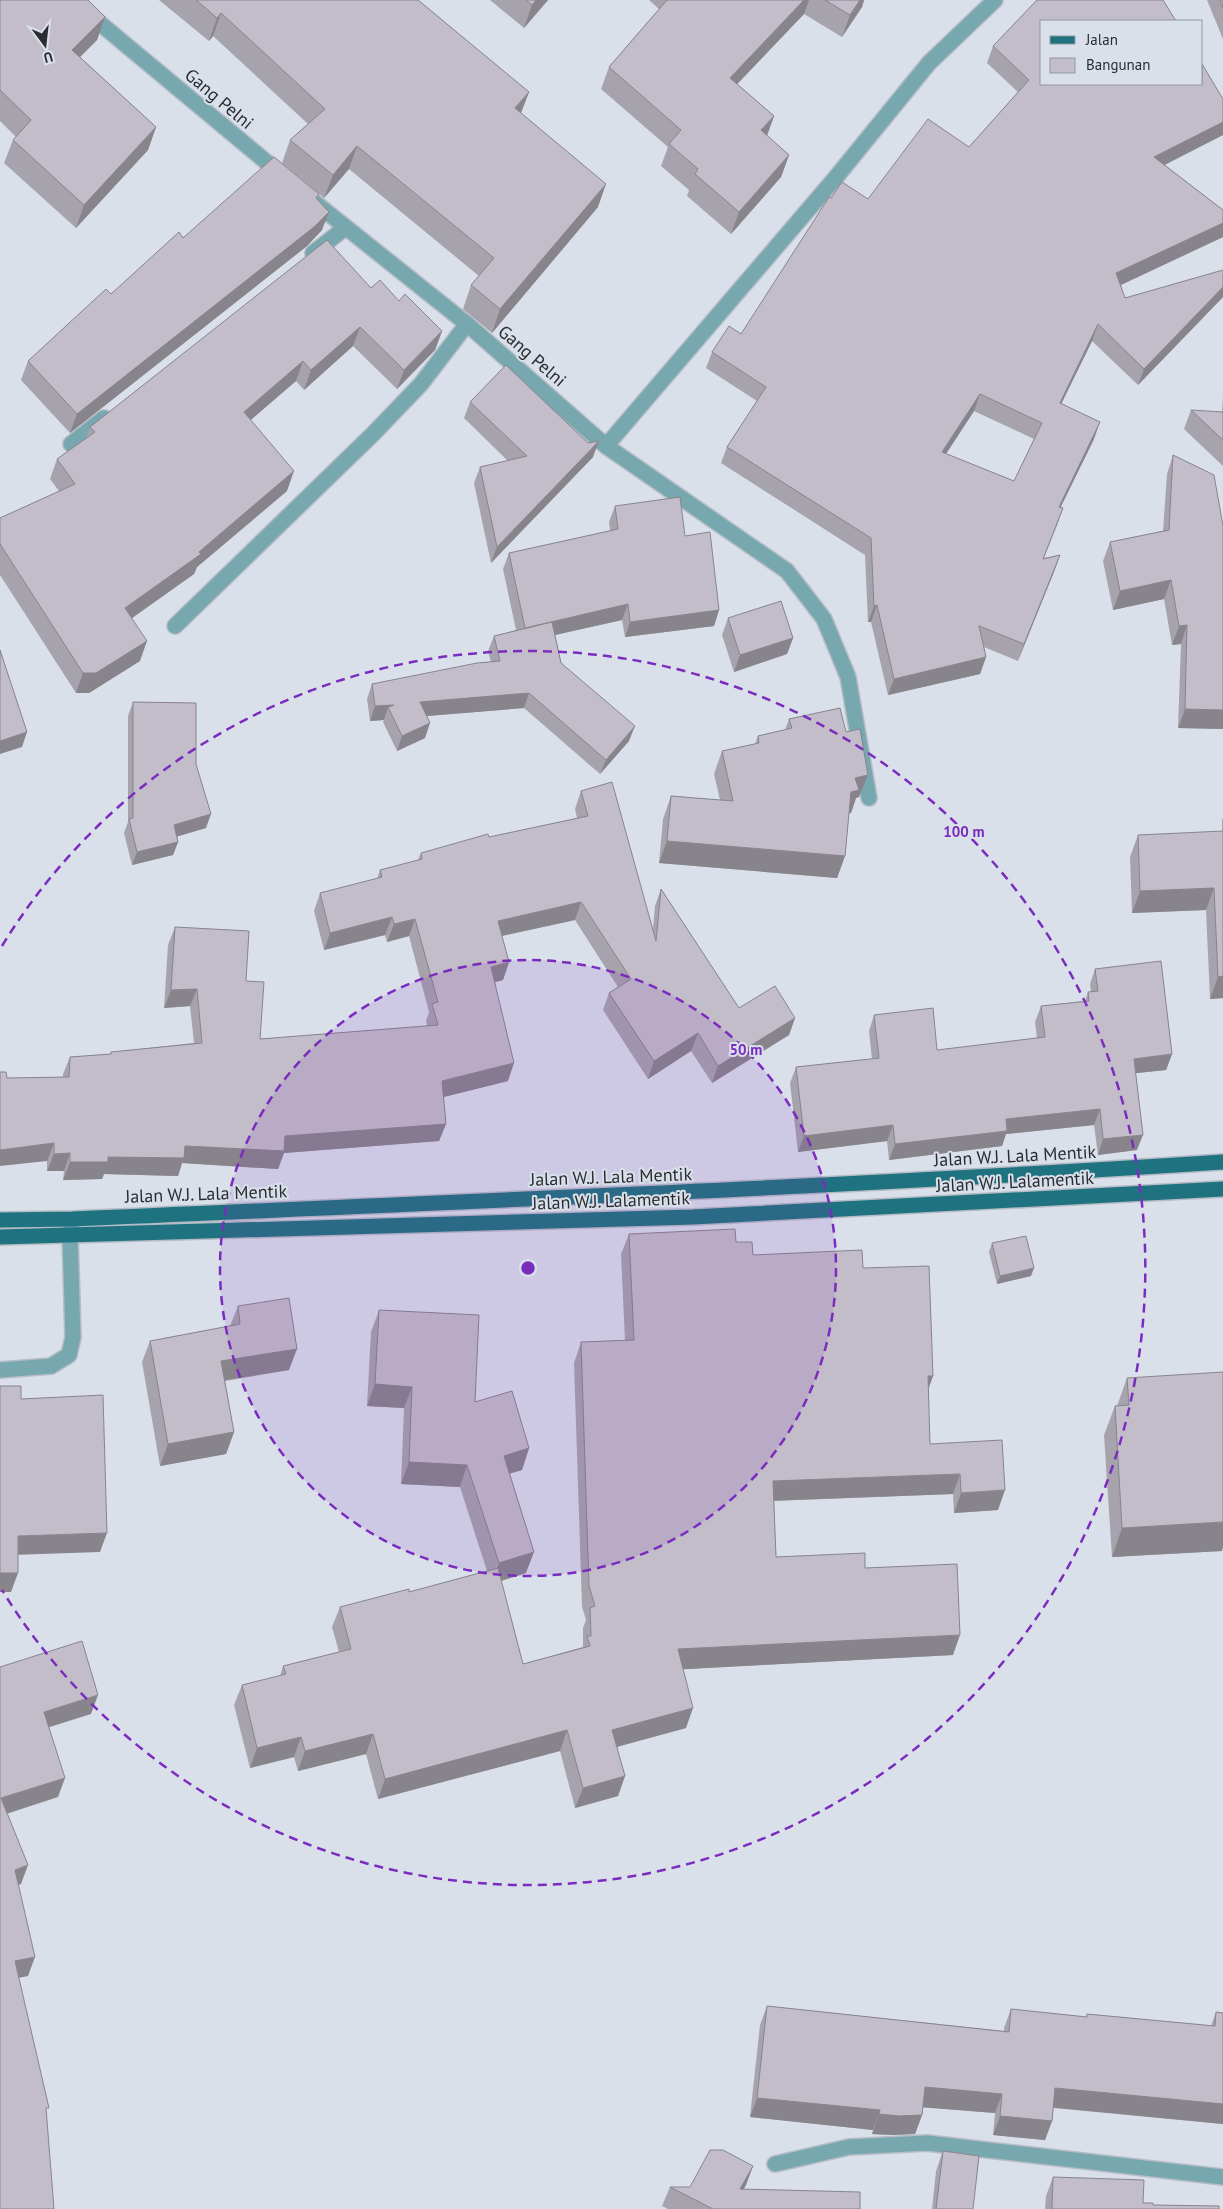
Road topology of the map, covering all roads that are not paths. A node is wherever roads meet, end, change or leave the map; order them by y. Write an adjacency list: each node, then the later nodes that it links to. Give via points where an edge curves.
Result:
1 (72, 0): 3 (street, Gang Pelni)
2 (995, 0): 8 (street, via 929,63 837,176)
3 (345, 228): 4 (street); 5 (street, Gang Pelni)
4 (298, 265)
5 (467, 324): 8 (street, Gang Pelni); 9 (street, via 421,384)
6 (118, 407): 7 (street)
7 (70, 444)
8 (606, 446): 10 (street, Gang Pelni, via 787,571 824,619 848,677)
9 (175, 626)
10 (869, 798)
11 (1223, 1162): 13 (main road, Jalan W.J. Lala Mentik, via 694,1192)
12 (1223, 1189): 15 (main road, Jalan W.J. Lalamentik, via 692,1217)
13 (72, 1219): 14 (main road, Jalan W.J. Lala Mentik); 15 (street)
14 (0, 1220)
15 (70, 1235): 16 (main road, Jalan W.J. Lalamentik); 17 (street, via 73,1337 69,1355 51,1366)
16 (0, 1237)
17 (0, 1370)
18 (776, 2164): 19 (street, via 849,2147 927,2144)
19 (1223, 2177)

